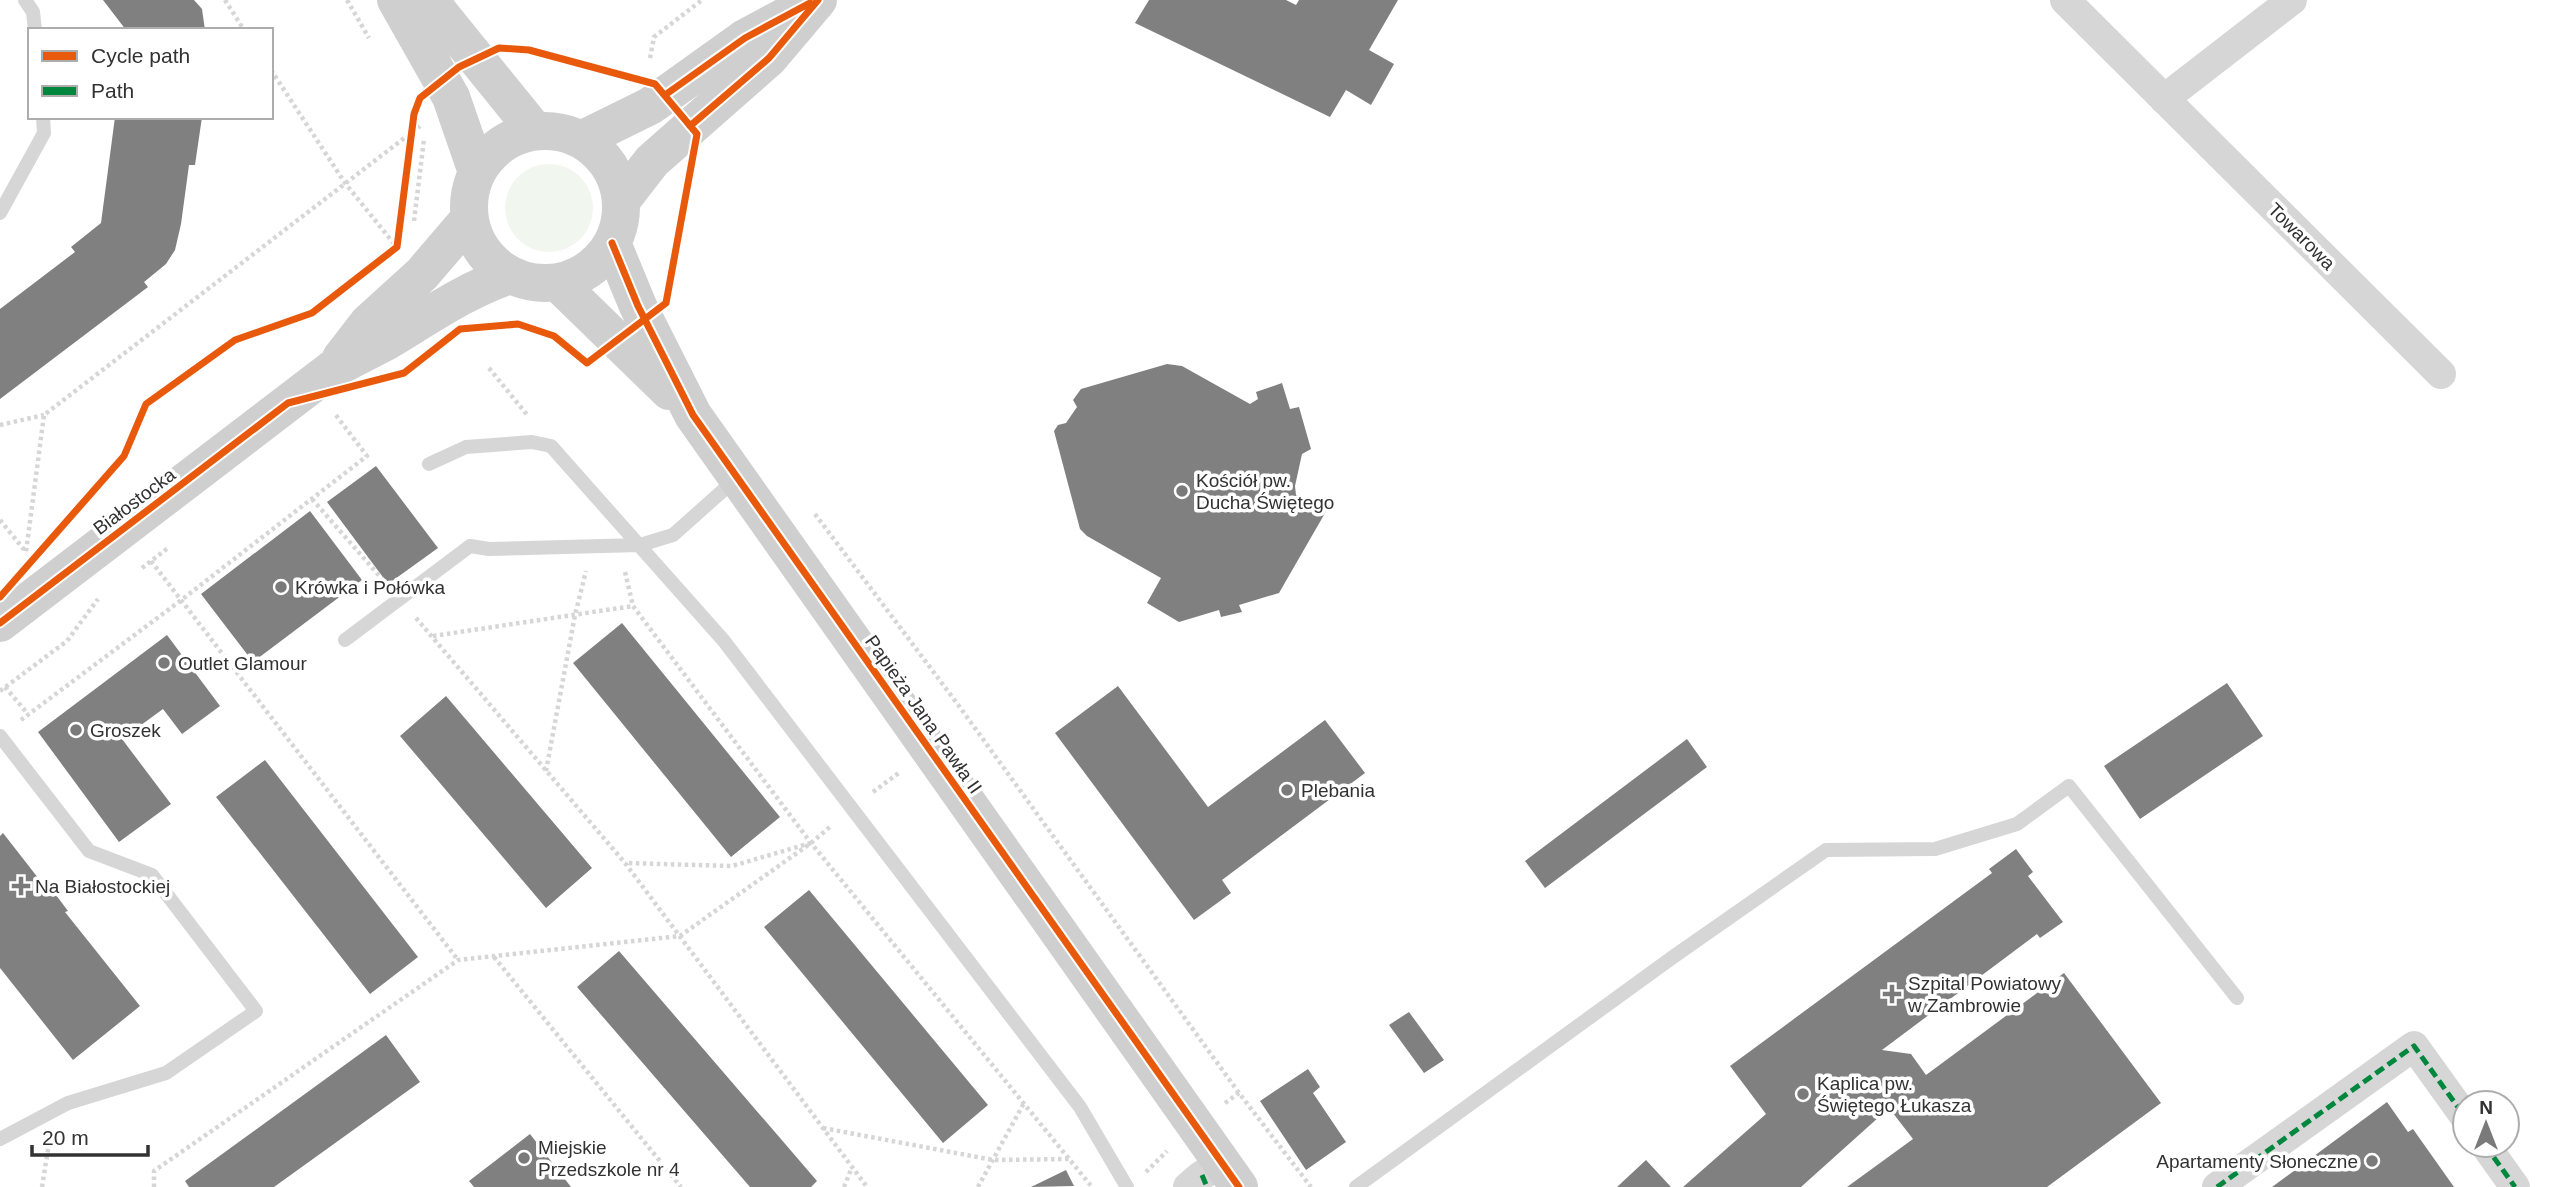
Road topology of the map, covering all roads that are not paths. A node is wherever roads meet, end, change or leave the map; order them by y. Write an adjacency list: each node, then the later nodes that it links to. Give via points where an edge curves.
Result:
1 (25, 0): 7 (lane, via 33,12)
2 (396, 0): 12 (main road, via 451,97)
3 (429, 0): 10 (main road)
4 (817, 0): 11 (main road, via 655,88 649,106); 13 (main road, via 769,58 652,161)
5 (2065, 0): 8 (street, Towarowa)
6 (2292, 0): 8 (street)
7 (35, 28)
8 (2164, 99): 20 (street, Towarowa)
9 (43, 119): 14 (lane, via 44,133)
10 (536, 131): 11 (main road); 12 (main road, via 512,138 492,152)
11 (581, 140): 13 (main road, via 608,166)
12 (477, 172): 15 (main road, via 469,195)
13 (621, 201): 16 (main road, via 620,223)
14 (0, 213)
15 (469, 219): 17 (main road, via 491,261); 19 (main road, Białostocka, via 422,274 368,323)
16 (612, 243): 18 (main road, via 598,262); 21 (main road, Papieża Jana Pawła II)
17 (510, 275): 18 (main road, via 533,283); 19 (main road, Białostocka, via 444,305)
18 (557, 282): 21 (main road, Papieża Jana Pawła II)
19 (331, 370): 25 (main road, Białostocka)
20 (2441, 374)
21 (693, 415): 23 (main road, Papieża Jana Pawła II)
22 (429, 464): 24 (lane, via 467,447 532,442 551,446)
23 (738, 478): 24 (lane, via 673,535); 32 (main road, Papieża Jana Pawła II)
24 (640, 545): 26 (lane, via 470,546); 33 (lane, via 724,641 1080,1107)
25 (0, 623)
26 (345, 640)
27 (0, 736): 30 (lane, via 89,851 152,875 256,1012 166,1073 68,1103)
28 (2237, 998): 35 (lane, via 2069,786 2017,824 1936,849 1826,850)
29 (2451, 1098): 36 (street, via 2414,1046)
30 (0, 1139)
31 (2495, 1159): 37 (street)
32 (1230, 1175): 34 (street, via 1202,1175)
33 (1127, 1187)
34 (1188, 1187)
35 (1356, 1187)
36 (2217, 1187)
37 (2515, 1187)

